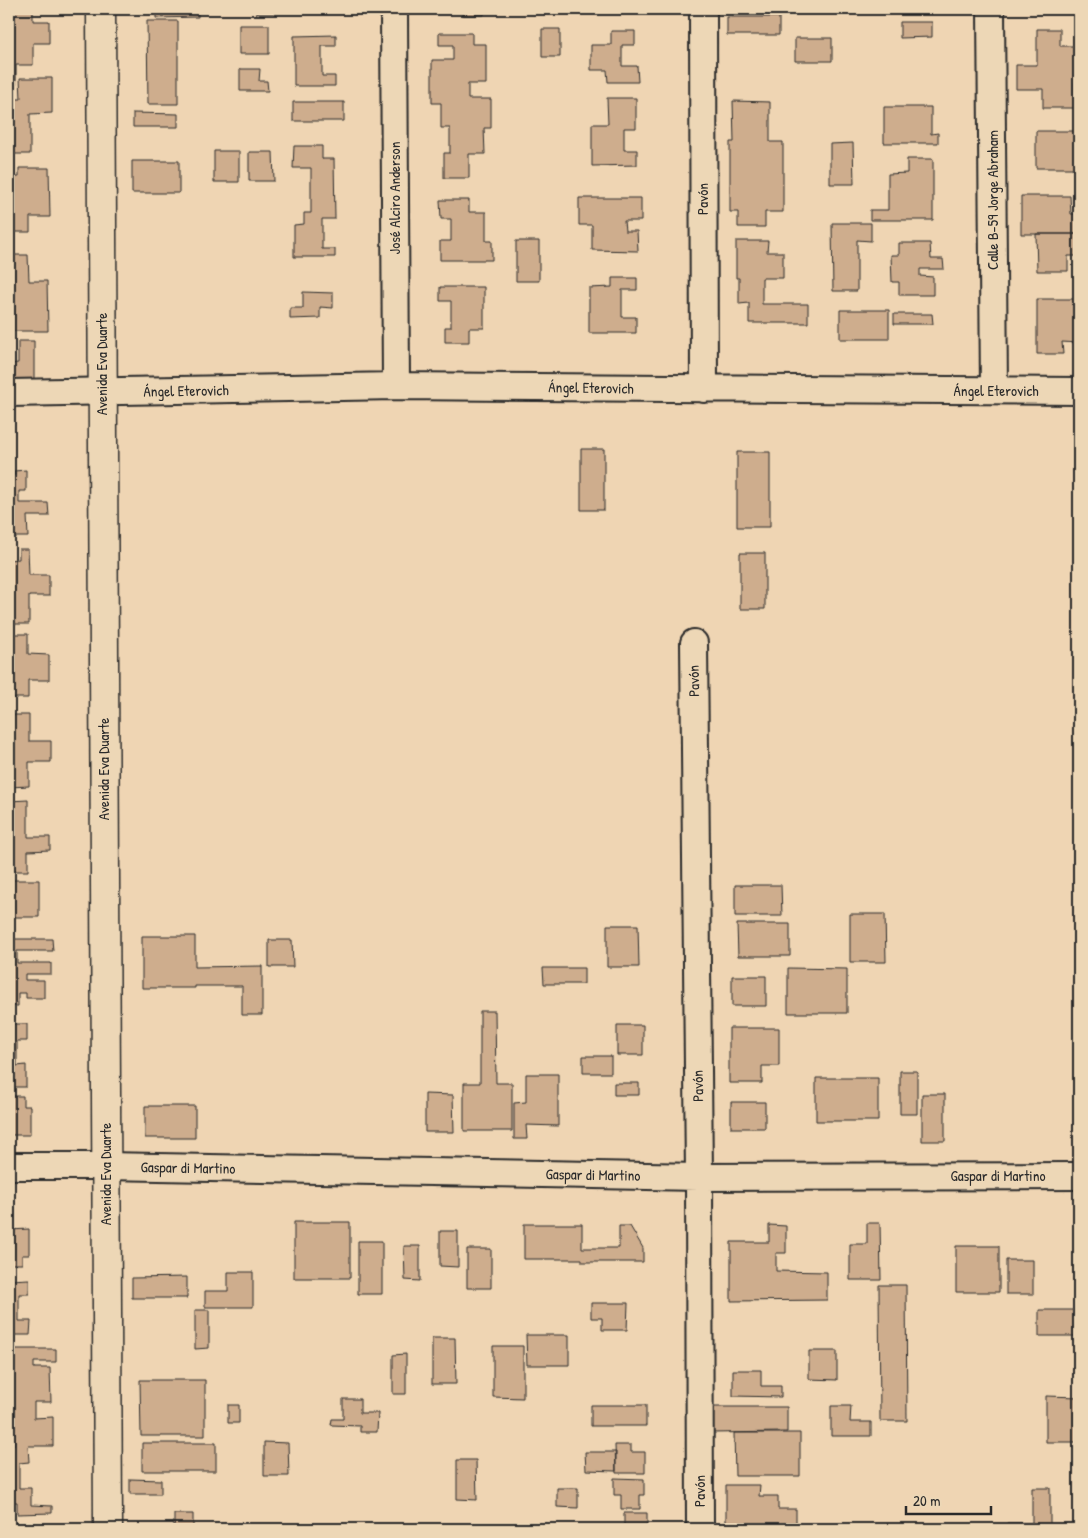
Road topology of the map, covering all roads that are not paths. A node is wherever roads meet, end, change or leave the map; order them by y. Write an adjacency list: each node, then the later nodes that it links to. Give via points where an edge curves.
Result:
1 (101, 9): 9 (main road, Avenida Eva Duarte)
2 (394, 9): 5 (street, José Alciro Anderson)
3 (703, 9): 6 (street, Pavón)
4 (991, 9): 7 (street, Calle B-59 Jorge Abraham)
5 (396, 386): 6 (street, Ángel Eterovich); 9 (street, Ángel Eterovich)
6 (704, 389): 7 (street, Ángel Eterovich)
7 (994, 390): 8 (street, Ángel Eterovich)
8 (1079, 391)
9 (102, 392): 10 (street, Ángel Eterovich); 13 (main road, Avenida Eva Duarte)
10 (9, 393)
11 (694, 643): 15 (street, Pavón)
12 (9, 1166): 13 (street, Gaspar di Martino)
13 (106, 1166): 15 (street, Gaspar di Martino); 16 (main road, Avenida Eva Duarte)
14 (1079, 1176): 15 (street, Gaspar di Martino)
15 (699, 1177): 17 (street, Pavón)
16 (108, 1529)
17 (700, 1529)

